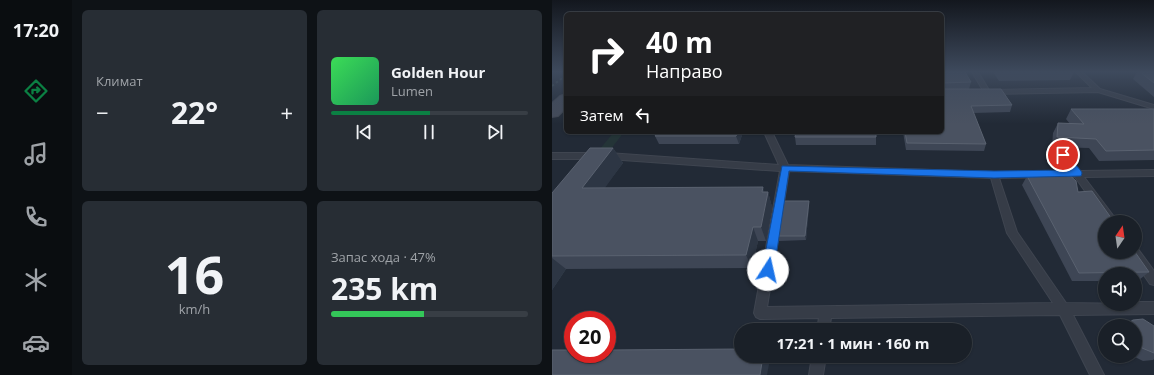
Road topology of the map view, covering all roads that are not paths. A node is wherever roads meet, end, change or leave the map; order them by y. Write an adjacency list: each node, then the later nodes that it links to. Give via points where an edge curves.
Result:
1 (1098, 90): 3 (lane); 4 (lane)
2 (979, 92): 3 (lane)
3 (987, 92)
4 (1154, 107)
5 (769, 134): 8 (lane)
6 (1063, 155): 9 (lane)
7 (552, 156): 8 (lane, via 606,156)
8 (785, 168): 11 (lane); 17 (lane, via 760,313)
9 (1078, 173): 10 (lane); 11 (lane); 12 (lane)
10 (1154, 173)
11 (994, 174): 16 (lane, via 1012,233)
12 (1108, 215)
13 (1139, 259): 14 (lane)
14 (1154, 280)
15 (1154, 308): 16 (lane)
16 (1064, 310): 17 (lane); 21 (lane)
17 (826, 312): 18 (lane)
18 (824, 323)
19 (818, 363): 20 (lane)
20 (816, 375)
21 (1097, 375)

